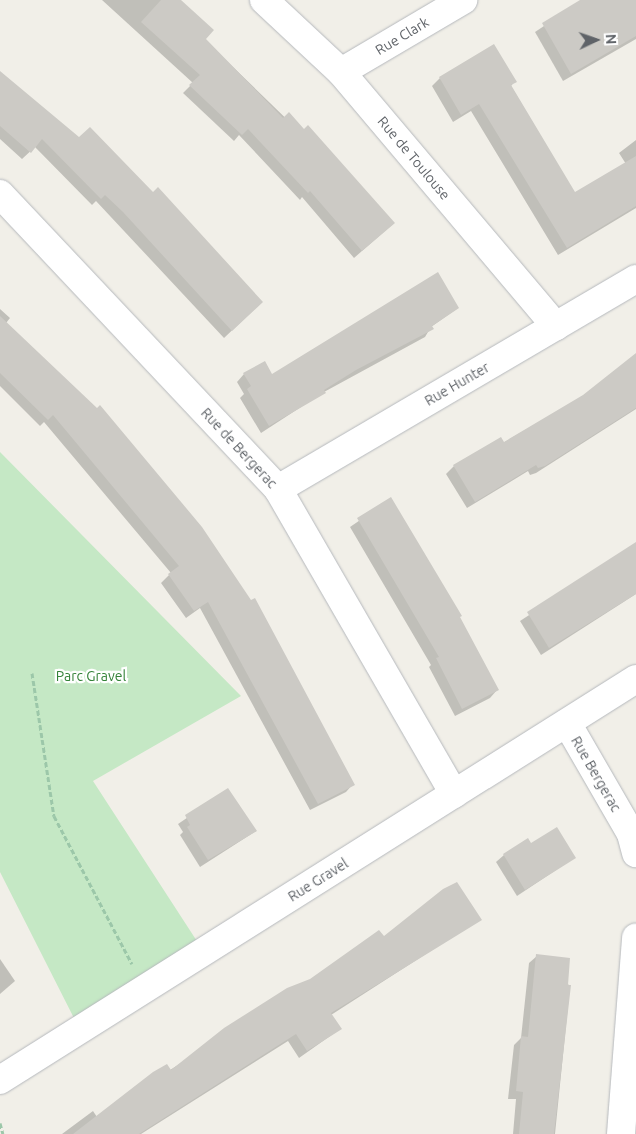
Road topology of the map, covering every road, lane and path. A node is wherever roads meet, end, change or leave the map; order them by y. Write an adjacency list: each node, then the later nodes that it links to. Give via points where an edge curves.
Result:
1 (264, 0): 3 (street, Rue de Toulouse)
2 (463, 0): 3 (street, Rue Clark)
3 (341, 72): 6 (street, Rue de Toulouse)
4 (0, 194): 7 (street, Rue de Bergerac)
5 (636, 279): 6 (street, Rue Hunter)
6 (556, 326): 7 (street, Rue Hunter)
7 (278, 489): 11 (street, Rue de Bergerac)
8 (32, 673): 14 (path, via 54,816)
9 (636, 679): 10 (street, Rue Gravel)
10 (567, 723): 11 (street, Rue Gravel); 12 (street, Rue Bergerac, via 631,834)
11 (454, 794): 14 (street, Rue Gravel)
12 (636, 853)
13 (636, 938): 18 (street)
14 (145, 989): 15 (street, Rue Gravel)
15 (0, 1080)
16 (0, 1123): 17 (path)
17 (3, 1134)
18 (621, 1134)

